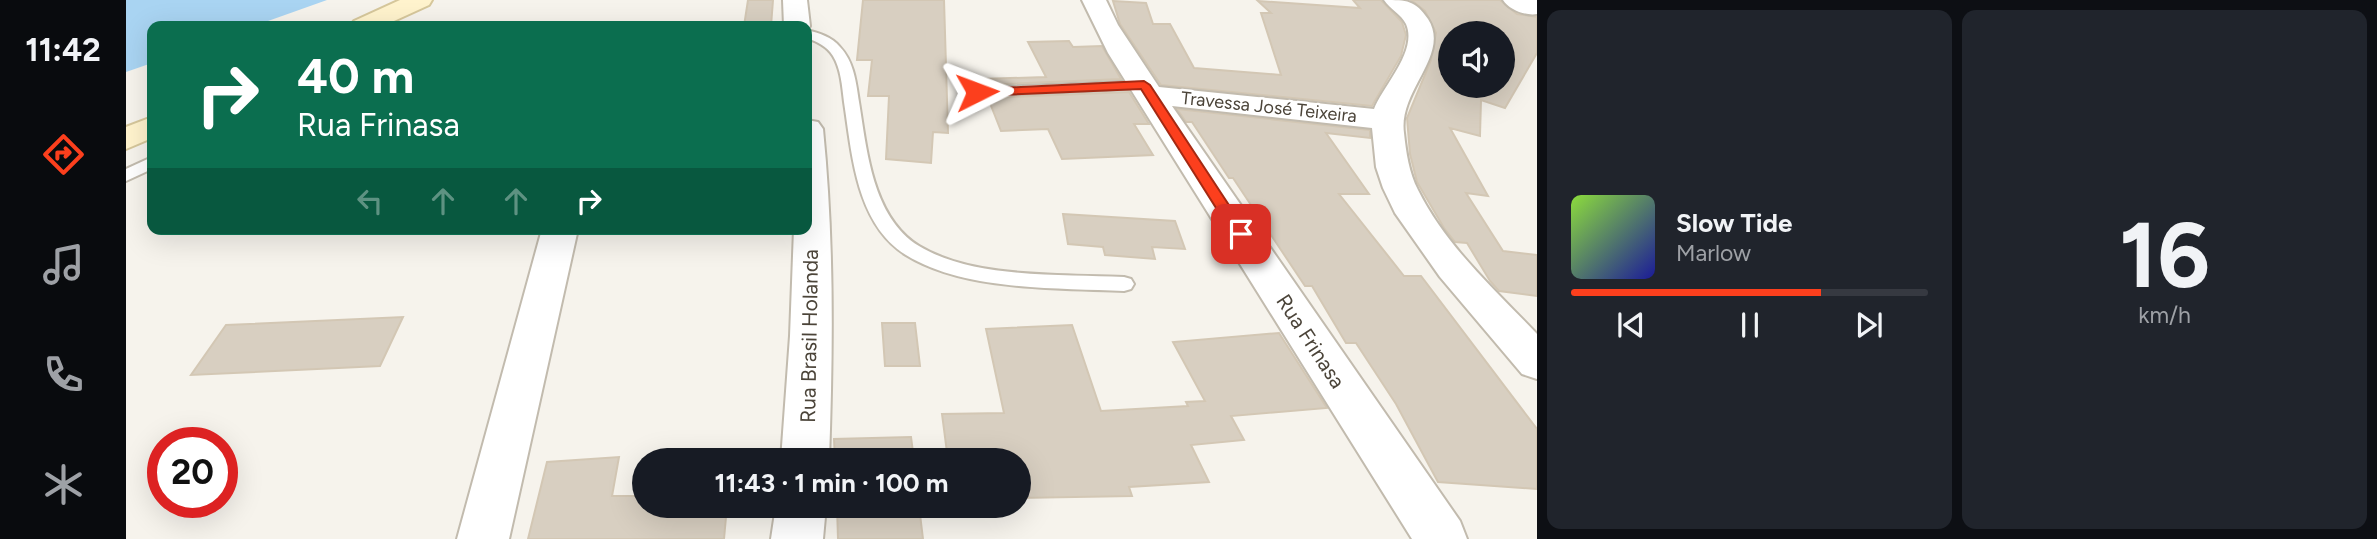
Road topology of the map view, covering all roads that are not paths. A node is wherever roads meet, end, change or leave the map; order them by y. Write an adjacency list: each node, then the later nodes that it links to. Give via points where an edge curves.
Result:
1 (420, 0): 7 (main road)
2 (795, 0): 8 (street)
3 (1094, 0): 10 (street, Rua Frinasa)
4 (1396, 0): 12 (street, via 1418,20 1423,34 1419,55 1395,94)
5 (1515, 0): 6 (street)
6 (1537, 7)
7 (374, 21)
8 (797, 21)
9 (812, 36): 19 (lane, via 826,42 846,69 871,198 891,233 911,250 938,264 994,274)
10 (1148, 90): 11 (lane); 12 (street, Travessa José Teixeira); 25 (street, Rua Frinasa)
11 (977, 92)
12 (1387, 120): 20 (street, via 1395,182 1409,206)
13 (147, 128): 14 (main road)
14 (126, 139)
15 (147, 165): 16 (lane)
16 (126, 176)
17 (559, 235): 23 (street)
18 (811, 235): 21 (street, Rua Brasil Holanda, via 813,326)
19 (1125, 284)
20 (1537, 362)
21 (806, 448)
22 (799, 518): 24 (street)
23 (483, 539)
24 (797, 539)
25 (1441, 539)

